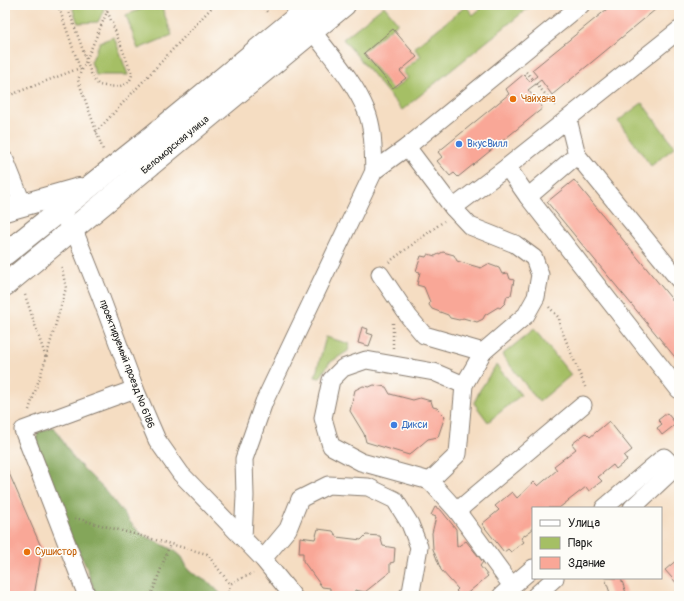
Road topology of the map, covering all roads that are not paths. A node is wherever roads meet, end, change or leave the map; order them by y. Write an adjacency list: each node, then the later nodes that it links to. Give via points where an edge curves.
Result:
1 (312, 5): 12 (main road, Беломорская улица)
2 (344, 5): 5 (main road, Беломорская улица)
3 (581, 5): 7 (street)
4 (679, 30): 6 (street)
5 (312, 32): 11 (street, via 353,85 366,110 371,130); 17 (main road, Беломорская улица)
6 (568, 119): 8 (street); 10 (street)
7 (407, 148): 11 (street); 16 (street)
8 (577, 155): 13 (street); 20 (street)
9 (5, 160): 14 (street)
10 (507, 167): 13 (street); 16 (street)
11 (374, 171): 32 (street, via 264,402 244,459)
12 (95, 182): 14 (main road); 15 (main road, Беломорская улица)
13 (528, 198): 25 (street)
14 (14, 208)
15 (58, 211): 17 (street, проектируемый проезд № 6186); 18 (main road, Беломорская улица)
16 (456, 211): 22 (street, via 470,226 515,244 534,258 540,275 536,297 526,315)
17 (74, 230): 21 (main road, Беломорская улица); 24 (street, проектируемый проезд № 6186)
18 (5, 254)
19 (380, 274): 22 (street, via 408,317 424,335)
20 (679, 280)
21 (5, 285)
22 (483, 352): 23 (street)
23 (464, 385): 28 (street, via 458,454); 28 (street, via 434,372 366,360 343,368 331,380 323,418 331,446 361,462)
24 (135, 389): 32 (street, проектируемый проезд № 6186, via 157,440 181,474); 37 (street, via 23,430)
25 (679, 390)
26 (583, 405): 31 (street)
27 (677, 466): 29 (street, via 664,457); 30 (street)
28 (430, 481): 31 (street)
29 (605, 507)
30 (633, 507)
31 (457, 510): 36 (street)
32 (243, 538): 33 (street, проектируемый проезд № 6186)
33 (266, 563): 38 (street, проектируемый проезд № 6186); 39 (street, via 288,529 300,499 328,485 368,487 395,500 410,524 419,548 411,592)
34 (532, 569): 36 (street)
35 (554, 579): 40 (street)
36 (506, 591)
37 (87, 596)
38 (293, 596)
39 (407, 596)
40 (535, 596)

